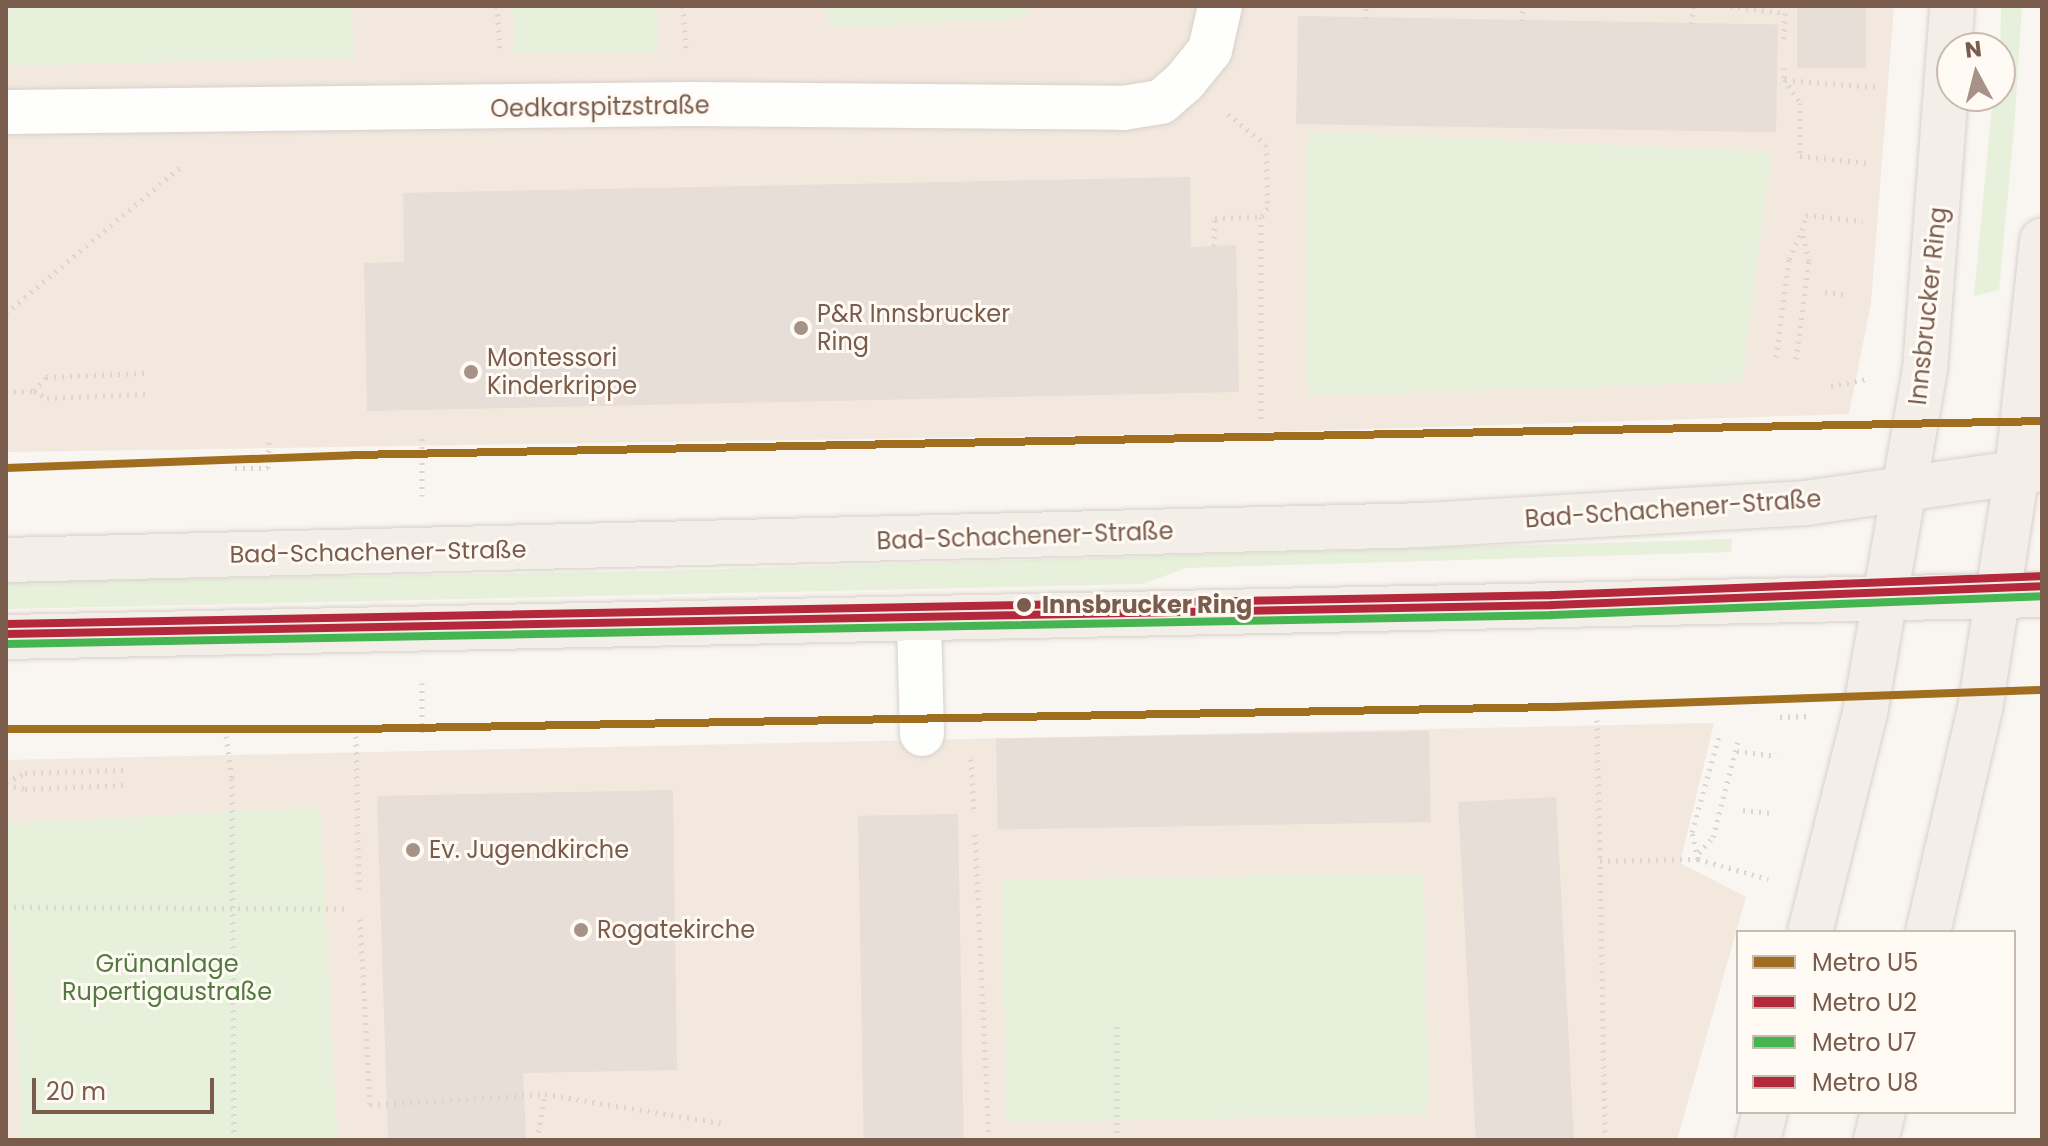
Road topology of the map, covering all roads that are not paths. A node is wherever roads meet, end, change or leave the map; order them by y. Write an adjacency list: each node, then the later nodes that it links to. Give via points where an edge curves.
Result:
1 (1220, 6): 3 (street, Oedkarspitzstraße, via 1210,50 1185,81 1161,102 1123,108 691,104)
2 (1952, 6): 6 (main road, Innsbrucker Ring, via 1934,294)
3 (6, 112)
4 (2042, 240): 5 (main road)
5 (2029, 470): 6 (main road, Bad-Schachener-Straße); 9 (main road)
6 (1903, 490): 7 (main road, Bad-Schachener-Straße, via 1806,503 1424,525); 10 (main road, Innsbrucker Ring)
7 (6, 560)
8 (2042, 595): 9 (main road)
9 (1997, 596): 10 (main road); 15 (main road, via 1967,777)
10 (1884, 600): 11 (main road); 14 (main road, Innsbrucker Ring, via 1865,713)
11 (919, 620): 12 (main road); 13 (street)
12 (6, 637)
13 (922, 734)
14 (1811, 930)
15 (1929, 930)
16 (1764, 1114): 18 (main road)
17 (1882, 1114): 19 (main road)
18 (1758, 1140)
19 (1876, 1140)

